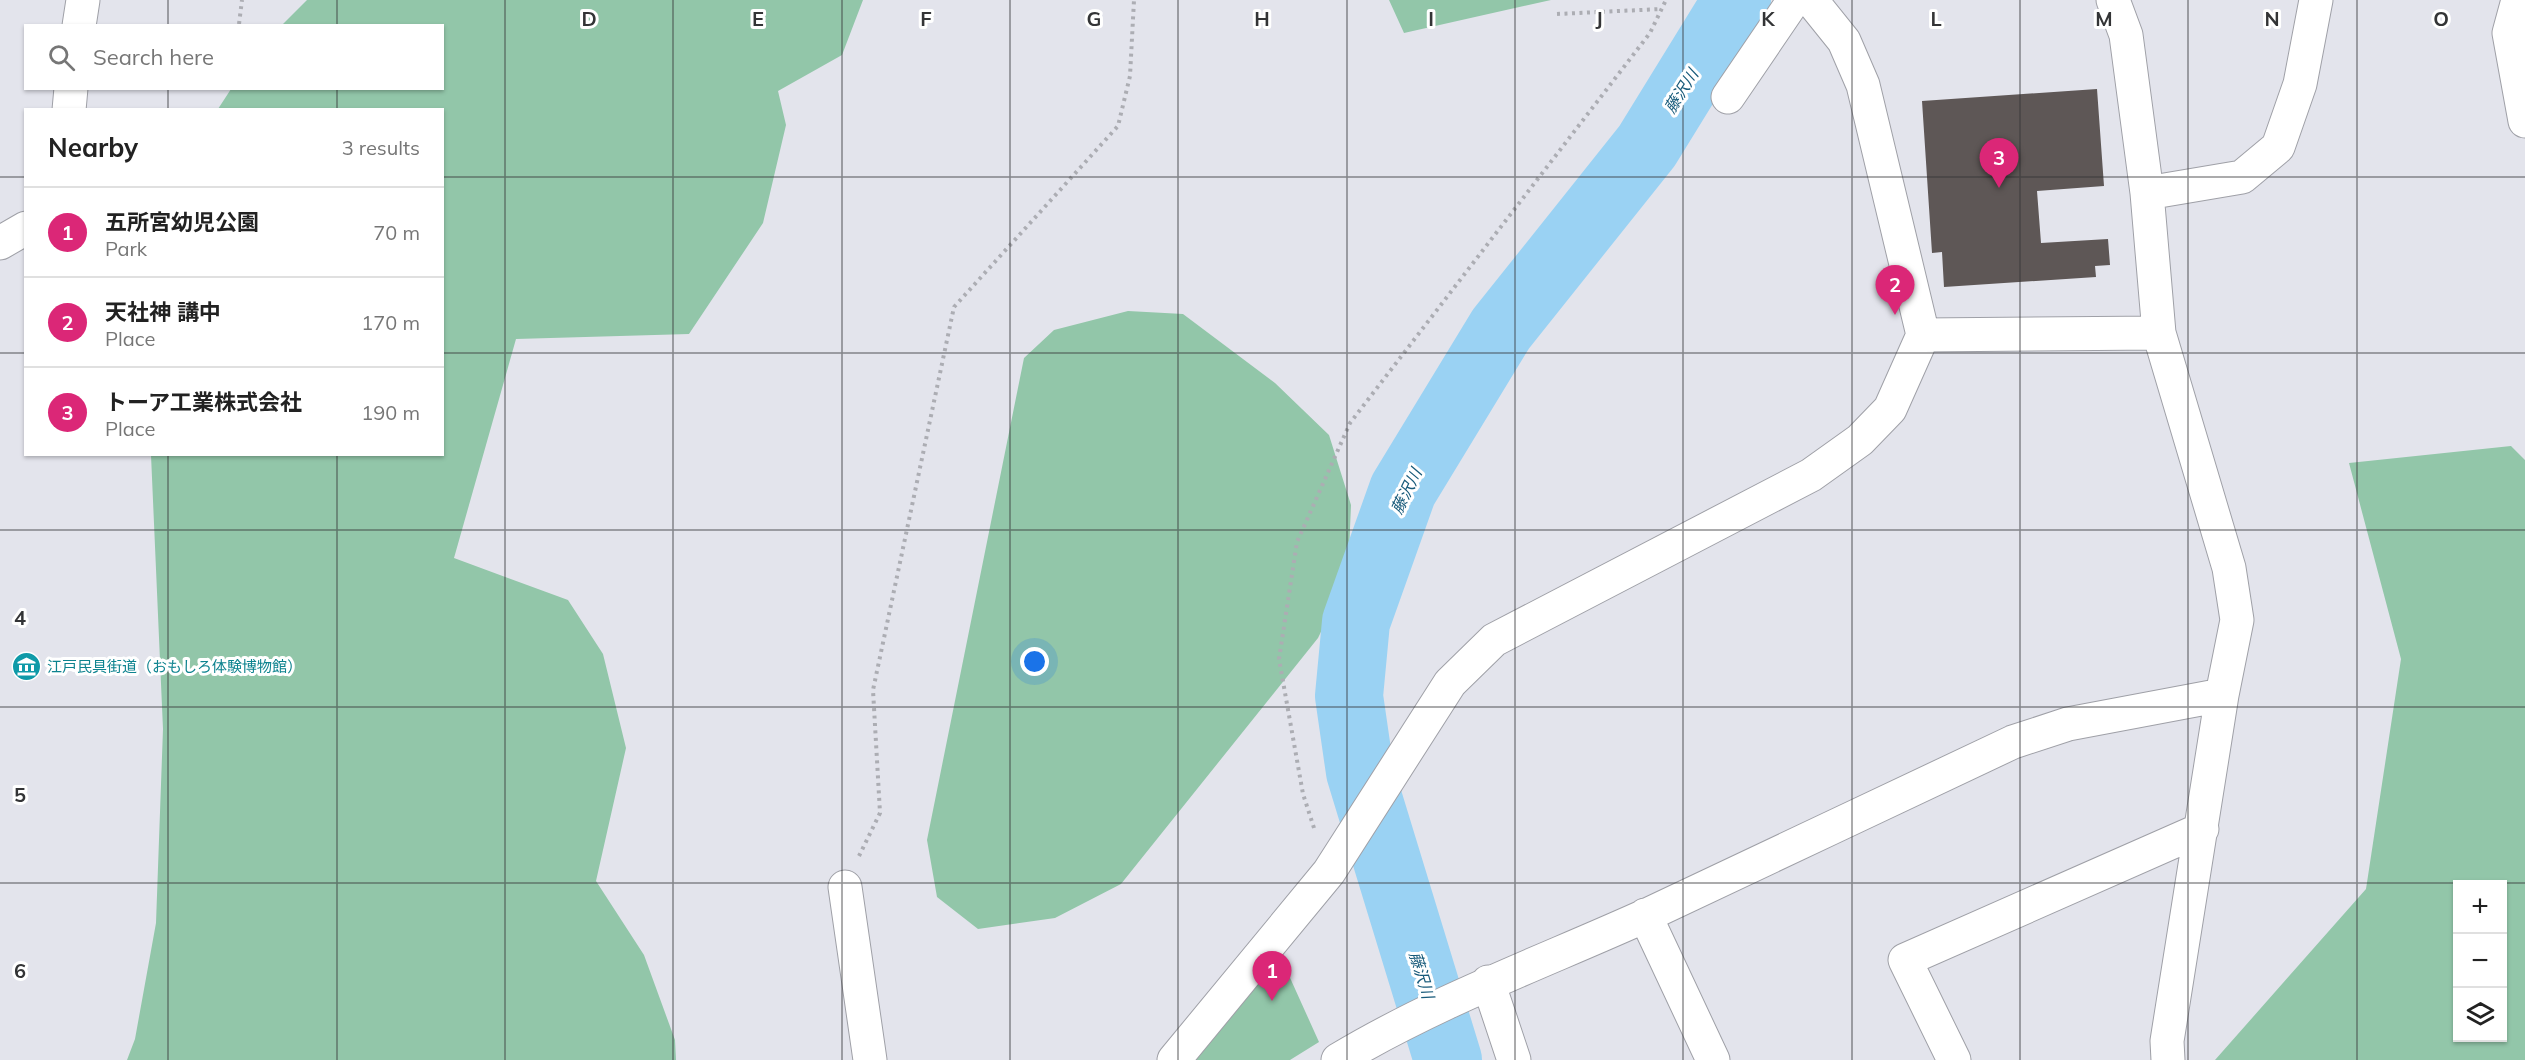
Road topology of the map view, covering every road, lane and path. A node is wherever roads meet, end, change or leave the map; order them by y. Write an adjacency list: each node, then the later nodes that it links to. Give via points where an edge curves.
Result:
1 (83, 0): 12 (street)
2 (242, 0): 13 (path)
3 (1134, 0): 26 (path, via 1130,76 1118,126 954,307 873,690 880,813)
4 (1666, 0): 10 (path)
5 (1794, 0): 15 (street)
6 (1811, 0): 22 (street, via 1844,41 1863,85)
7 (2113, 0): 18 (street, via 2126,35)
8 (2316, 0): 18 (street, via 2300,84 2278,147 2242,177)
9 (2518, 0): 17 (street, via 2509,33)
10 (1661, 9): 11 (path); 25 (path, via 1650,33 1350,423 1297,542 1279,659 1303,794)
11 (1557, 14)
12 (80, 24)
13 (238, 24)
14 (71, 90): 16 (street)
15 (1728, 96)
16 (69, 108)
17 (2525, 121)
18 (2147, 193): 21 (street)
19 (24, 229): 20 (street)
20 (0, 243)
21 (2159, 333): 22 (street); 23 (street, via 2229,568 2237,620)
22 (1923, 335): 25 (street, via 1890,409 1860,440 1810,475 1494,640 1450,683)
23 (2222, 695): 24 (street); 27 (street, via 2068,724 2013,742)
24 (2202, 829): 35 (street, via 1905,960); 36 (street, via 2167,1041)
25 (1329, 872): 31 (street)
26 (845, 887): 30 (street)
27 (1645, 915): 28 (street); 34 (street)
28 (1480, 986): 29 (street); 33 (street)
29 (1384, 1042): 32 (street)
30 (870, 1060)
31 (1174, 1060)
32 (1338, 1060)
33 (1514, 1060)
34 (1713, 1060)
35 (1954, 1060)
36 (2168, 1060)

